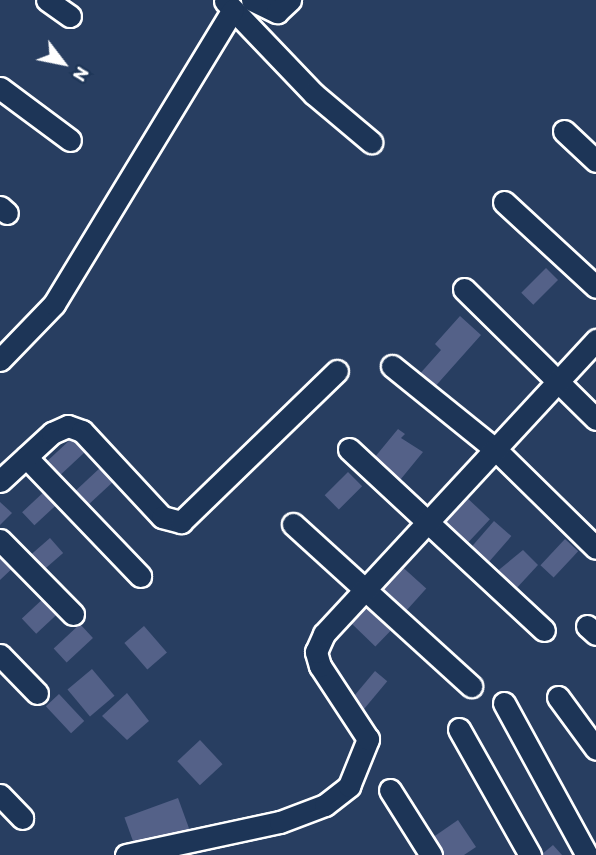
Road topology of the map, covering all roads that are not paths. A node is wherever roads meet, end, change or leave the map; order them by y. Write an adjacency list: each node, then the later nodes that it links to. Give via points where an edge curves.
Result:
1 (47, 0): 4 (street)
2 (290, 0): 3 (street, via 277,12)
3 (236, 3): 8 (street, via 314,94); 14 (street, via 54,304)
4 (70, 16)
5 (0, 88): 7 (street)
6 (564, 131): 9 (street)
7 (70, 140)
8 (371, 142)
9 (596, 161)
10 (504, 202): 11 (street)
11 (596, 287)
12 (464, 289): 17 (street)
13 (596, 340): 17 (street)
14 (0, 360)
15 (392, 366): 20 (street)
16 (337, 371): 21 (street, via 181,522 162,517 82,431 68,426 52,433)
17 (558, 382): 18 (street); 20 (street)
18 (596, 419)
19 (349, 449): 23 (street)
20 (495, 449): 23 (street); 26 (street)
21 (26, 457): 22 (street); 27 (street)
22 (0, 481)
23 (428, 522): 28 (street); 30 (street)
24 (293, 524): 28 (street)
25 (0, 540): 29 (street)
26 (596, 548)
27 (140, 576)
28 (365, 589): 32 (street); 41 (street, via 324,634 316,652 368,739 349,786 325,805)
29 (73, 614)
30 (544, 630)
31 (0, 655): 33 (street)
32 (471, 687)
33 (37, 692)
34 (558, 697): 37 (street)
35 (503, 703): 45 (street)
36 (459, 729): 44 (street)
37 (596, 749)
38 (390, 790): 43 (street)
39 (0, 795): 40 (street)
40 (22, 818)
41 (219, 845): 42 (street)
42 (126, 855)
43 (431, 855)
44 (530, 855)
45 (587, 855)

